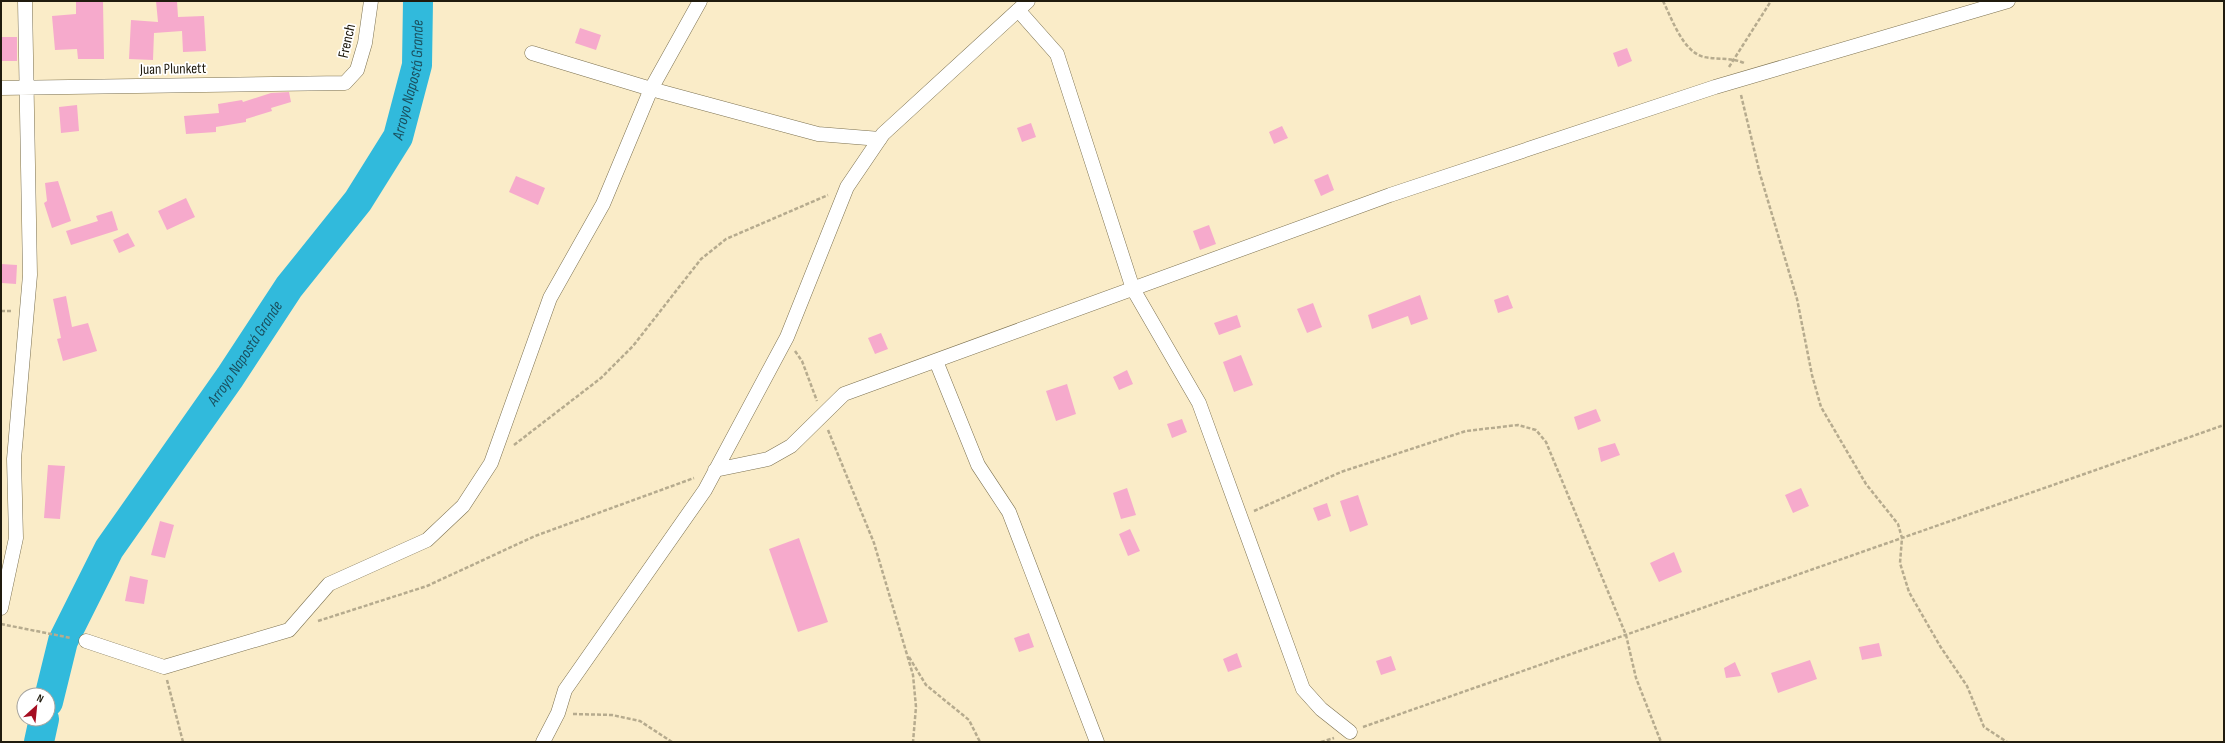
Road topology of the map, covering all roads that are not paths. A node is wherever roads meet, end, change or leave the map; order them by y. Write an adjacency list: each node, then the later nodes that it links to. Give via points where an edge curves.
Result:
1 (25, 1): 9 (street)
2 (372, 1): 7 (street, French, via 366,43 358,70)
3 (700, 1): 10 (street)
4 (2008, 1): 12 (street, via 1715,87 1390,195)
5 (1023, 5): 11 (street); 12 (street, via 1057,54)
6 (532, 53): 10 (street)
7 (345, 83): 9 (street, Juan Plunkett)
8 (1, 88): 9 (street, Juan Plunkett)
9 (27, 88): 15 (street, via 30,275 14,460 16,538)
10 (651, 89): 11 (street, via 818,134); 16 (street, via 603,204 550,298 491,463 463,506 427,540 329,584 289,630 164,668)
11 (880, 139): 14 (street, via 847,187 787,337)
12 (1133, 289): 13 (street); 17 (street, via 1199,403 1303,689 1321,710)
13 (936, 361): 14 (street, via 844,394 791,446 768,459); 19 (street, via 978,465 1009,512)
14 (715, 470): 18 (street, via 705,490 565,690 558,714)
15 (1, 608)
16 (86, 641)
17 (1350, 732)
18 (543, 742)
19 (1097, 742)

